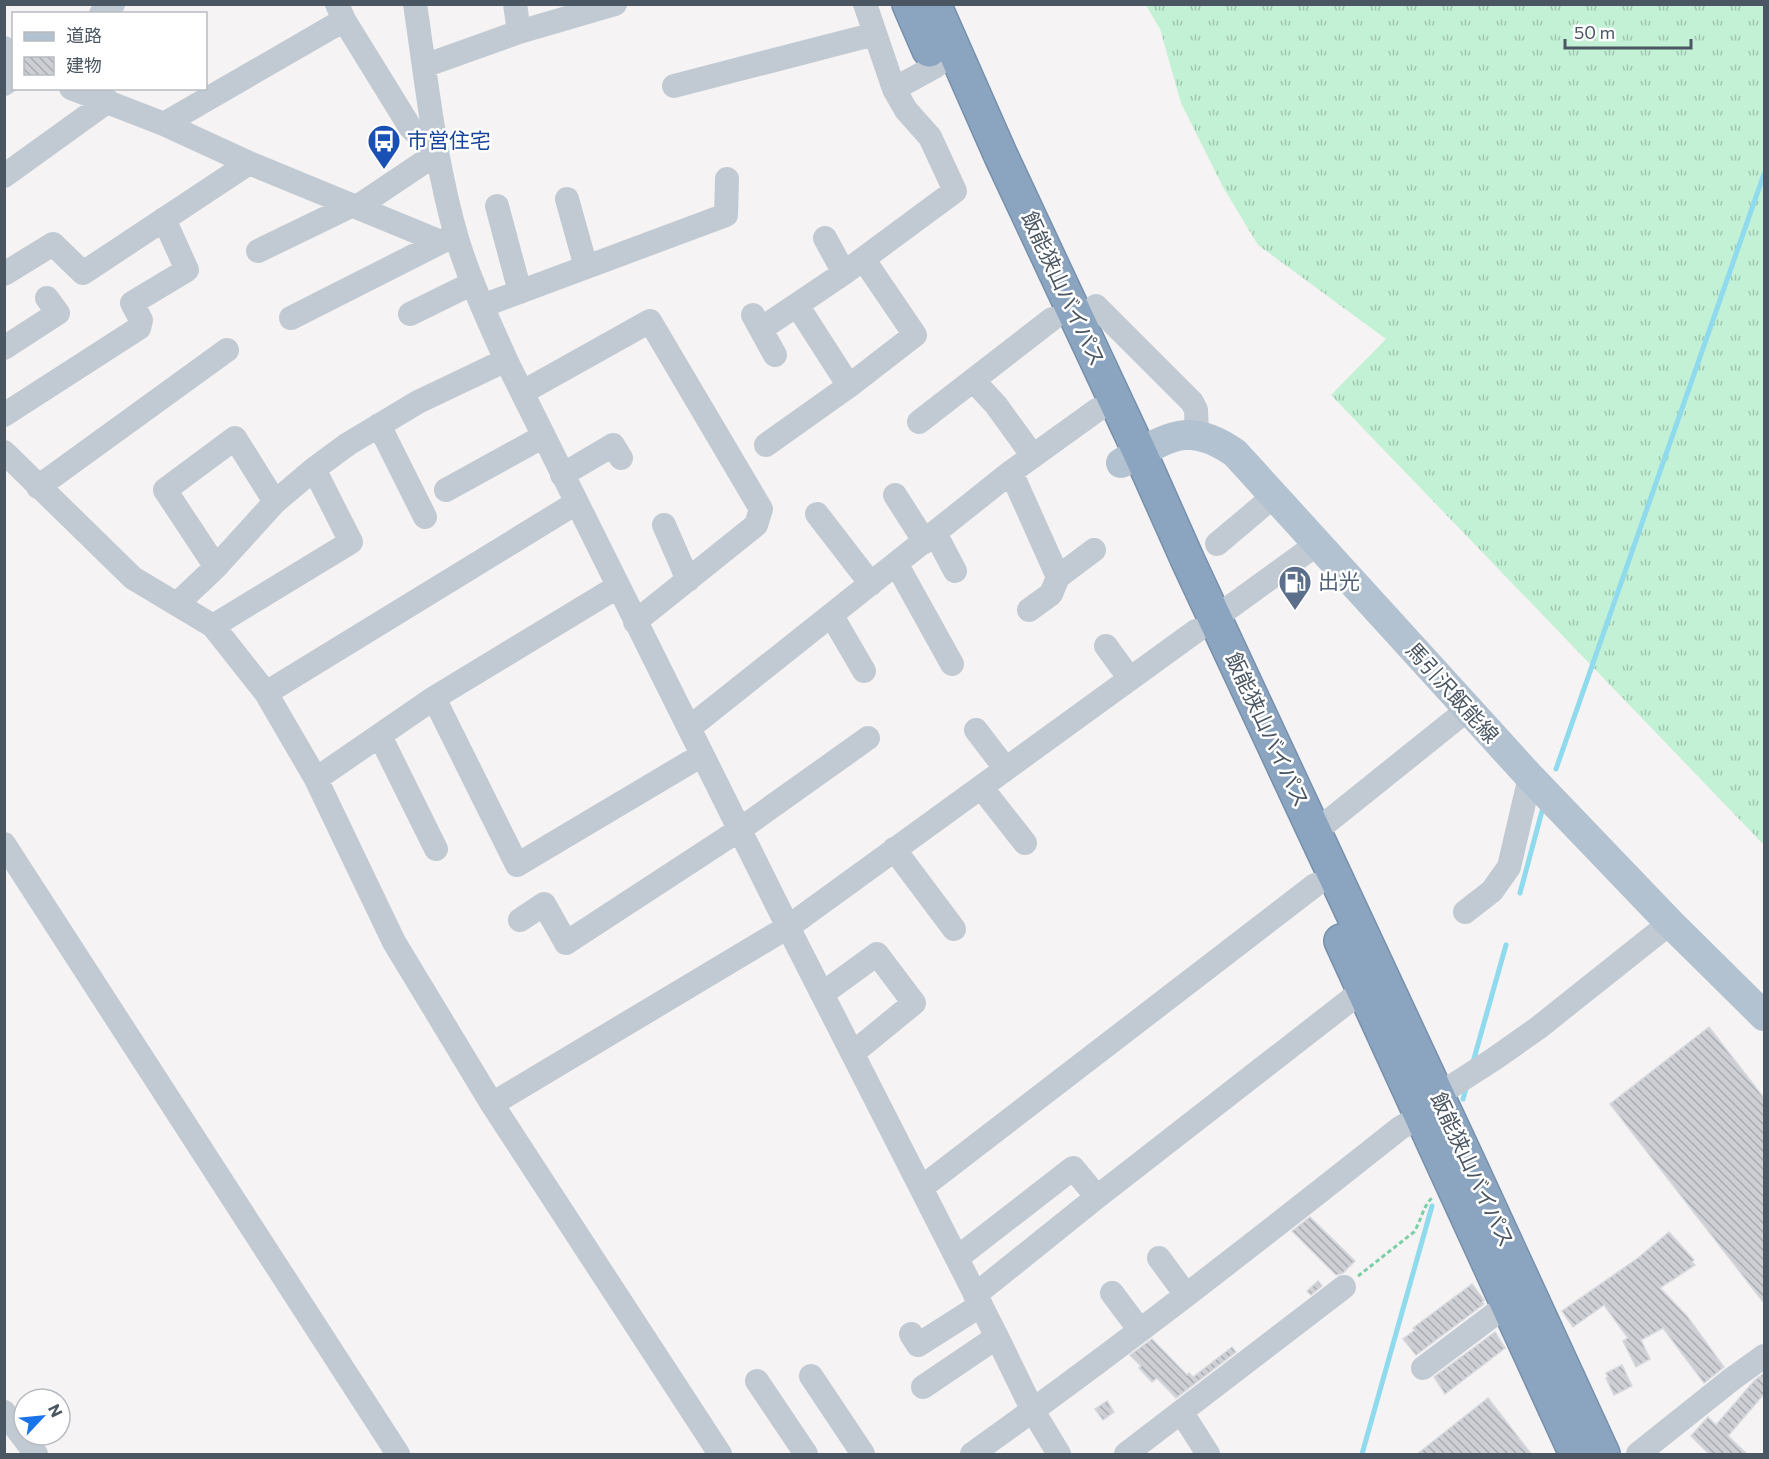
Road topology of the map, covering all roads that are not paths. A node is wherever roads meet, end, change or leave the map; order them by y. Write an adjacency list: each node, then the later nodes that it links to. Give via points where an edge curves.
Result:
1 (415, 4): 10 (street)
2 (515, 4): 8 (street)
3 (615, 4): 8 (street)
4 (866, 4): 9 (street)
5 (909, 4): 11 (highway, 飯能狭山バイパス)
6 (934, 4): 59 (highway, 飯能狭山バイパス)
7 (340, 12): 18 (street); 19 (street, via 410,127)
8 (519, 32): 10 (street)
9 (875, 34): 12 (street); 13 (street)
10 (424, 66): 19 (street)
11 (936, 66): 13 (street); 41 (highway, 飯能狭山バイパス)
12 (674, 86)
13 (894, 89): 31 (street, via 930,137 956,191)
14 (78, 90): 16 (street)
15 (131, 90): 17 (street)
16 (108, 101): 17 (street); 21 (street)
17 (139, 113): 18 (street)
18 (164, 124): 20 (street)
19 (435, 145): 24 (street); 27 (street)
20 (249, 163): 24 (street); 26 (street)
21 (4, 176)
22 (727, 178): 30 (street, via 726,215)
23 (567, 199): 30 (street)
24 (355, 206): 27 (street); 29 (street)
25 (497, 206): 34 (street)
26 (164, 219): 32 (street, via 83,273 53,244); 50 (street, via 187,270 132,303 141,320 138,328)
27 (449, 238): 33 (street); 40 (street)
28 (825, 238): 31 (street)
29 (258, 251)
30 (586, 267): 34 (street)
31 (854, 267): 36 (street); 47 (street, via 915,335)
32 (4, 274)
33 (473, 283): 37 (street); 39 (street)
34 (520, 292): 37 (street)
35 (47, 298): 42 (street, via 58,313)
36 (797, 305): 44 (street, via 757,322); 47 (street)
37 (482, 306): 45 (street)
38 (1096, 306): 53 (street, via 1192,402)
39 (410, 314)
40 (291, 318)
41 (1052, 319): 46 (street); 49 (highway, 飯能狭山バイパス)
42 (4, 348)
43 (227, 350): 63 (street)
44 (775, 356)
45 (506, 360): 48 (street); 52 (street)
46 (974, 380): 51 (street); 57 (street)
47 (849, 386): 55 (street)
48 (523, 393): 54 (street); 81 (street, via 650,321 761,509 756,525)
49 (1097, 410): 57 (street); 59 (highway, 飯能狭山バイパス)
50 (4, 415)
51 (919, 422)
52 (379, 425): 60 (street); 70 (street)
53 (1197, 434): 59 (main road, via 1182,434); 66 (main road, 馬引沢飯能線, via 1235,453)
54 (544, 436): 62 (street); 64 (street)
55 (766, 445)
56 (4, 452): 63 (street)
57 (1033, 456): 61 (street)
58 (621, 458): 62 (street, via 613,445)
59 (1131, 458): 87 (highway, 飯能狭山バイパス)
60 (314, 470): 67 (street); 88 (street, via 351,542)
61 (1011, 472): 73 (street); 80 (street)
62 (562, 475): 68 (street)
63 (38, 487): 84 (street, via 133,578)
64 (446, 490)
65 (895, 495): 73 (street)
66 (1274, 495): 74 (street); 75 (main road, 馬引沢飯能線)
67 (275, 502): 78 (street); 78 (street, via 235,438 165,490)
68 (576, 503): 83 (street); 94 (street)
69 (817, 514): 82 (street)
70 (425, 518)
71 (664, 525): 81 (street)
72 (765, 535): 89 (street)
73 (930, 538): 77 (street); 79 (street)
74 (1217, 544)
75 (1317, 544): 87 (street); 96 (main road, 馬引沢飯能線)
76 (1094, 550): 80 (street)
77 (897, 565): 82 (street); 91 (street)
78 (216, 567): 84 (street)
79 (955, 571)
80 (1058, 577): 85 (street, via 1051,594)
81 (688, 580): 89 (street)
82 (871, 584): 86 (street)
83 (617, 587): 89 (street); 95 (street)
84 (178, 603): 88 (street)
85 (1029, 610)
86 (832, 616): 92 (street); 97 (street)
87 (1206, 624): 93 (street); 107 (highway, 飯能狭山バイパス); 112 (highway, 飯能狭山バイパス)
88 (213, 626): 94 (street)
89 (638, 628): 97 (street)
90 (1106, 646): 93 (street)
91 (952, 664)
92 (864, 672)
93 (1130, 680): 102 (street)
94 (266, 693): 104 (street)
95 (434, 698): 99 (street); 101 (street, via 517,865)
96 (1467, 710): 103 (main road, 馬引沢飯能線); 107 (street)
97 (689, 729): 101 (street)
98 (976, 730): 102 (street)
99 (380, 736): 104 (street); 110 (street)
100 (868, 738): 106 (street)
101 (702, 755): 106 (street)
102 (1005, 768): 105 (street)
103 (1530, 777): 113 (street, via 1509,867 1492,891); 115 (main road, 馬引沢飯能線)
104 (316, 778): 123 (street, via 394,942)
105 (981, 787): 108 (street); 111 (street)
106 (739, 830): 114 (street, via 566,943 544,903); 116 (street)
107 (1315, 832): 122 (highway, 飯能狭山バイパス)
108 (1025, 843)
109 (4, 844): 145 (street)
110 (436, 849)
111 (894, 849): 116 (street); 117 (street)
112 (1315, 885): 118 (highway, 飯能狭山バイパス); 124 (street)
113 (1465, 912)
114 (520, 920)
115 (1670, 923): 120 (main road, 馬引沢飯能線); 122 (street, via 1538,1028)
116 (788, 927): 119 (street); 123 (street)
117 (954, 929)
118 (1363, 990): 122 (highway, 飯能狭山バイパス); 125 (street)
119 (822, 994): 121 (street); 121 (street, via 877,954 914,1003)
120 (1764, 1016)
121 (853, 1053): 124 (street)
122 (1450, 1090): 130 (street); 132 (highway, 飯能狭山バイパス, via 1450,1180); 154 (highway, 飯能狭山バイパス)
123 (492, 1104): 146 (street)
124 (921, 1188): 126 (street)
125 (1097, 1197): 126 (street, via 1073,1168); 131 (street)
126 (957, 1258): 131 (street)
127 (1159, 1258): 130 (street)
128 (1344, 1287): 143 (street)
129 (1112, 1293): 133 (street)
130 (1186, 1295): 133 (street)
131 (978, 1300): 134 (street, via 918,1345); 135 (street)
132 (1508, 1304): 137 (street); 153 (highway, 飯能狭山バイパス)
133 (1139, 1329): 141 (street)
134 (911, 1334)
135 (997, 1337): 140 (street); 141 (street)
136 (1764, 1356): 155 (street)
137 (1423, 1368)
138 (811, 1376): 148 (street)
139 (757, 1381): 147 (street)
140 (923, 1387)
141 (1033, 1411): 149 (street); 150 (street)
142 (4, 1412): 144 (street)
143 (1182, 1413): 151 (street); 152 (street)
144 (36, 1455)
145 (398, 1455)
146 (720, 1455)
147 (806, 1455)
148 (863, 1455)
149 (972, 1455)
150 (1059, 1455)
151 (1126, 1455)
152 (1208, 1455)
153 (1576, 1455)
154 (1603, 1455)
155 (1638, 1455)

